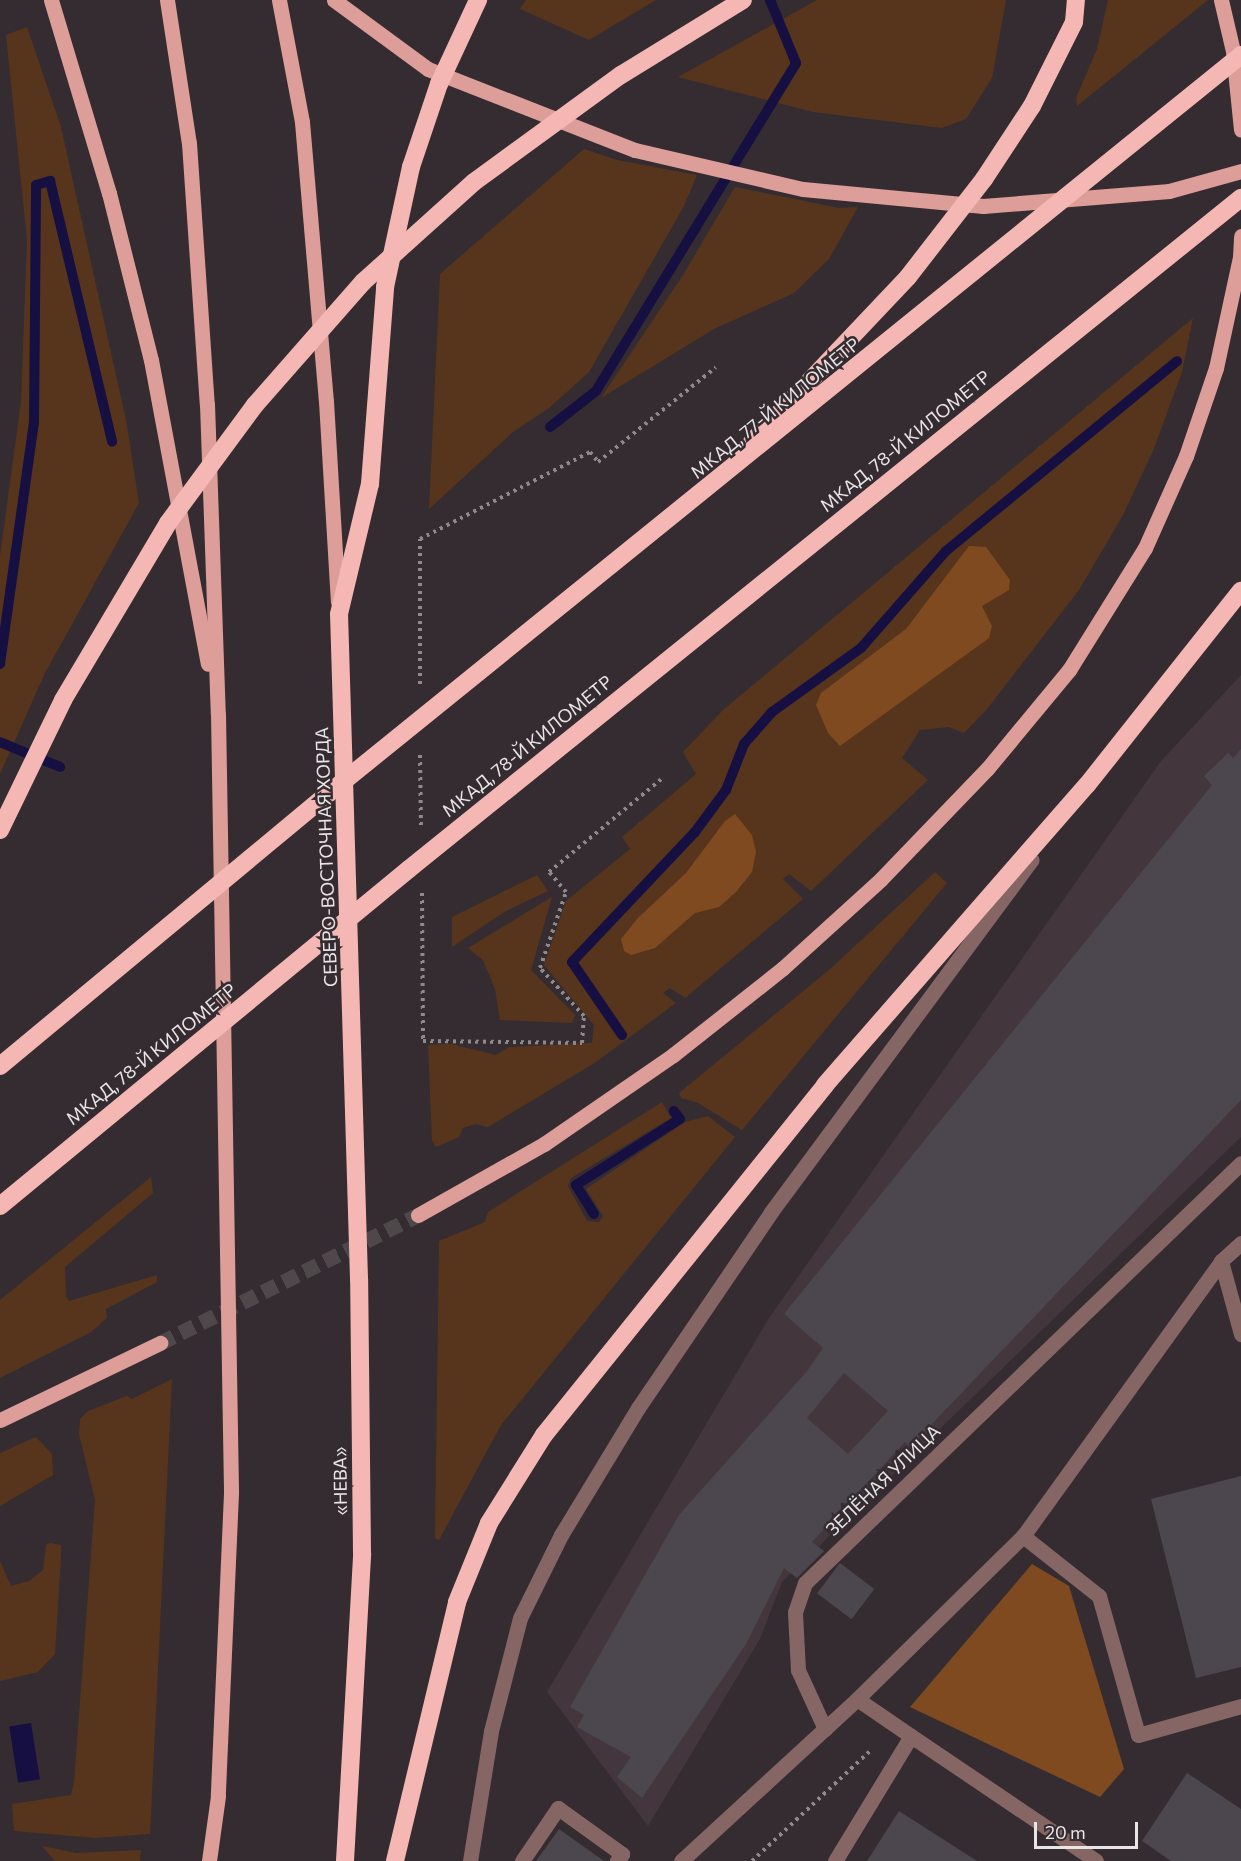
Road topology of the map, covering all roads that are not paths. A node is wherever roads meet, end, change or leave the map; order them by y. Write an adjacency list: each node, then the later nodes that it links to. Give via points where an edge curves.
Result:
1 (51, 0): 17 (main road, via 110,193 151,360)
2 (167, 0): 17 (main road, via 190,155 207,404)
3 (279, 0): 16 (main road, via 302,122 326,401)
4 (334, 0): 11 (main road, via 428,69 635,150 803,189 983,206 1169,191)
5 (478, 0): 16 (highway, СЕВЕРО-ВОСТОЧНАЯ ХОРДА, via 439,84 411,167 385,287 370,484)
6 (744, 0): 19 (highway, via 621,75 474,182 363,282 255,405 168,523 63,700)
7 (1076, 0): 14 (highway, via 1074,22 1037,96 984,179 908,277)
8 (1221, 0): 10 (main road, via 1233,51)
9 (1241, 56): 14 (highway, МКАД, 77-Й КИЛОМЕТР)
10 (1241, 130)
11 (1241, 171)
12 (1241, 198): 23 (highway, МКАД, 78-Й КИЛОМЕТР, via 409,869)
13 (1241, 236): 24 (main road, via 1216,368 1186,456 1145,548 1069,670 987,769 881,879 783,968 673,1055 544,1144)
14 (701, 496): 20 (highway, МКАД, 77-Й КИЛОМЕТР, via 333,789)
15 (1241, 591): 18 (highway)
16 (339, 614): 21 (highway, СЕВЕРО-ВОСТОЧНАЯ ХОРДА)
17 (218, 714): 35 (main road, via 231,1493 218,1796)
18 (1087, 785): 37 (highway, via 825,1085 544,1435 489,1523 457,1602); 38 (street, via 771,1212 638,1408 561,1535 520,1618 490,1731)
19 (0, 830)
20 (0, 1066)
21 (354, 1100): 36 (highway, «НЕВА», via 362,1552)
22 (1241, 1163): 33 (street, ЗЕЛЁНАЯ УЛИЦА, via 805,1583 795,1612 798,1670)
23 (0, 1206)
24 (418, 1215)
25 (1241, 1243): 26 (street)
26 (1221, 1262): 27 (street); 30 (street)
27 (1241, 1334)
28 (160, 1342): 29 (main road)
29 (0, 1420)
30 (1023, 1536): 31 (street); 32 (street, via 1099,1596 1138,1735)
31 (857, 1699): 33 (street); 34 (street)
32 (1241, 1706)
33 (825, 1729): 41 (street)
34 (911, 1736): 42 (street); 43 (street)
35 (209, 1861)
36 (345, 1861)
37 (395, 1861)
38 (470, 1861)
39 (522, 1861): 40 (street, via 558,1808 622,1854)
40 (617, 1861)
41 (681, 1861)
42 (835, 1861)
43 (1096, 1861)

